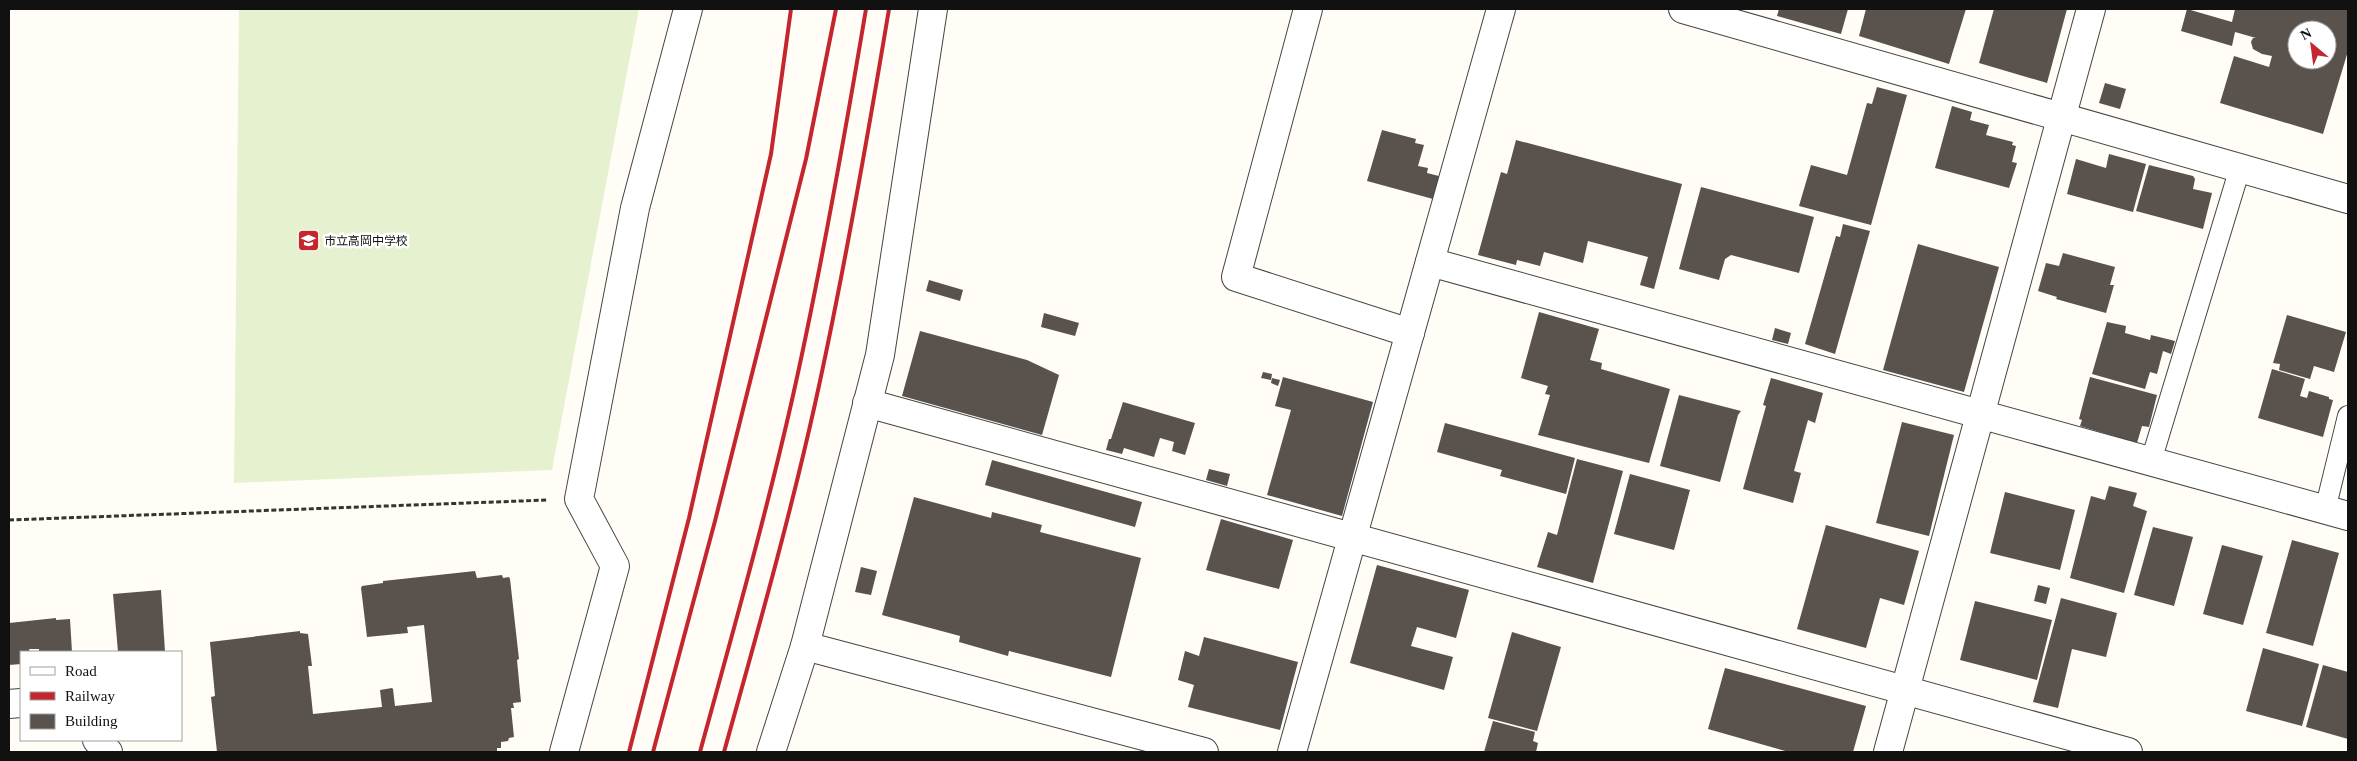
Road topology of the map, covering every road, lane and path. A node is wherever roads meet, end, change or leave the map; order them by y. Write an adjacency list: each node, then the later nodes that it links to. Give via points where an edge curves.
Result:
1 (688, 9): 16 (street, via 636,208)
2 (933, 9): 12 (street, via 880,355)
3 (1308, 9): 11 (street, via 1236,277)
4 (1501, 9): 10 (street)
5 (1683, 9): 7 (street)
6 (2091, 9): 7 (street)
7 (2062, 117): 8 (street); 13 (street)
8 (2240, 168): 9 (street); 15 (lane)
9 (2348, 199)
10 (1430, 262): 11 (street); 13 (street)
11 (1410, 333): 19 (street)
12 (867, 403): 19 (street); 20 (street)
13 (1980, 414): 15 (street); 21 (street)
14 (2348, 416): 17 (lane)
15 (2151, 461): 17 (street)
16 (579, 499): 18 (path); 24 (street, via 614,566)
17 (2337, 513)
18 (9, 520)
19 (1353, 538): 21 (street); 27 (street)
20 (806, 646): 25 (street); 26 (street)
21 (1905, 690): 28 (street); 29 (street)
22 (98, 741): 23 (street)
23 (108, 752)
24 (564, 752)
25 (772, 752)
26 (1204, 752)
27 (1292, 752)
28 (1888, 752)
29 (2128, 752)

